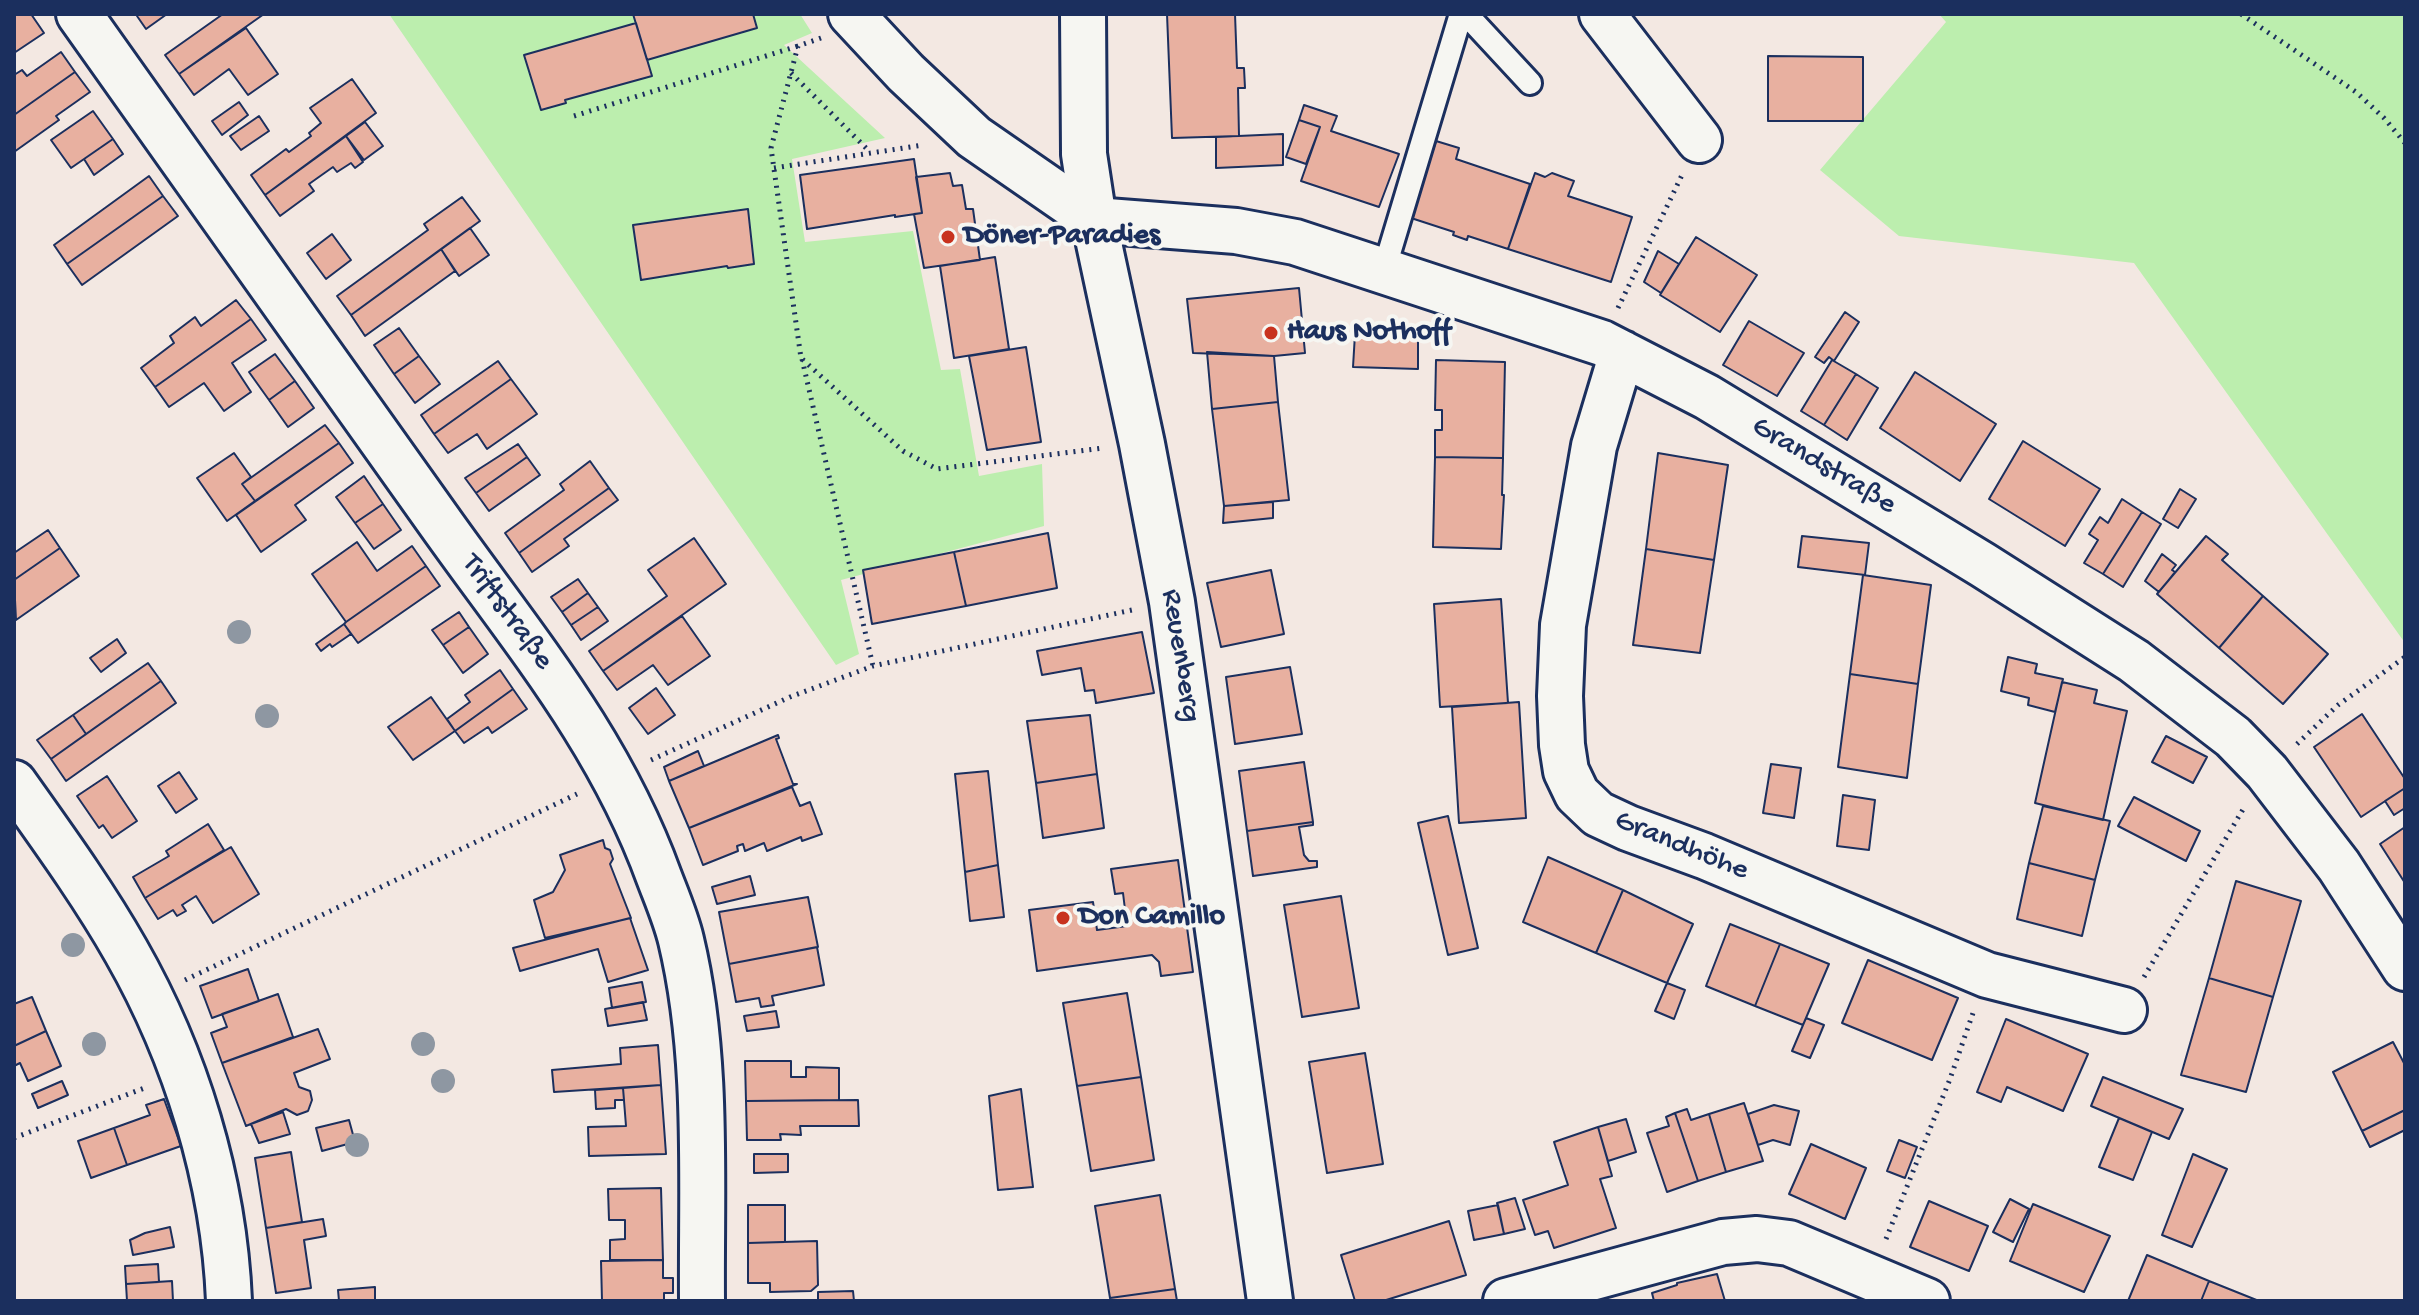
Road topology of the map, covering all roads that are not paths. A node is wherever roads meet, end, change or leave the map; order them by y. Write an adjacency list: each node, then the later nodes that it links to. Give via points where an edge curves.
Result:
1 (79, 14): 15 (street, Triftstraße, via 540,657 615,776 681,937 693,997 700,1083)
2 (1083, 14): 8 (street, Reuenberg, via 1084,154)
3 (1463, 14): 6 (lane); 9 (lane)
4 (1602, 14): 7 (street)
5 (855, 19): 8 (street, via 974,137)
6 (1530, 83)
7 (1699, 140)
8 (1094, 220): 9 (street, Grandstraße, via 1236,231 1295,242); 16 (street, Reuenberg, via 1172,602)
9 (1384, 270): 10 (street, Grandstraße)
10 (1612, 348): 12 (street, Grandstraße, via 1707,397 1983,565 2121,653 2211,719 2267,772 2339,866); 13 (street, Grandhöhe, via 1563,625 1562,745 1577,794 1598,814 1628,828 1987,975)
11 (14, 783): 14 (street, via 100,907 160,1017 194,1108 211,1177)
12 (2405, 968)
13 (2124, 1010)
14 (229, 1301)
15 (702, 1301)
16 (1270, 1301)
17 (1506, 1301): 18 (street, via 1746,1240 1789,1243)
18 (1927, 1301)

